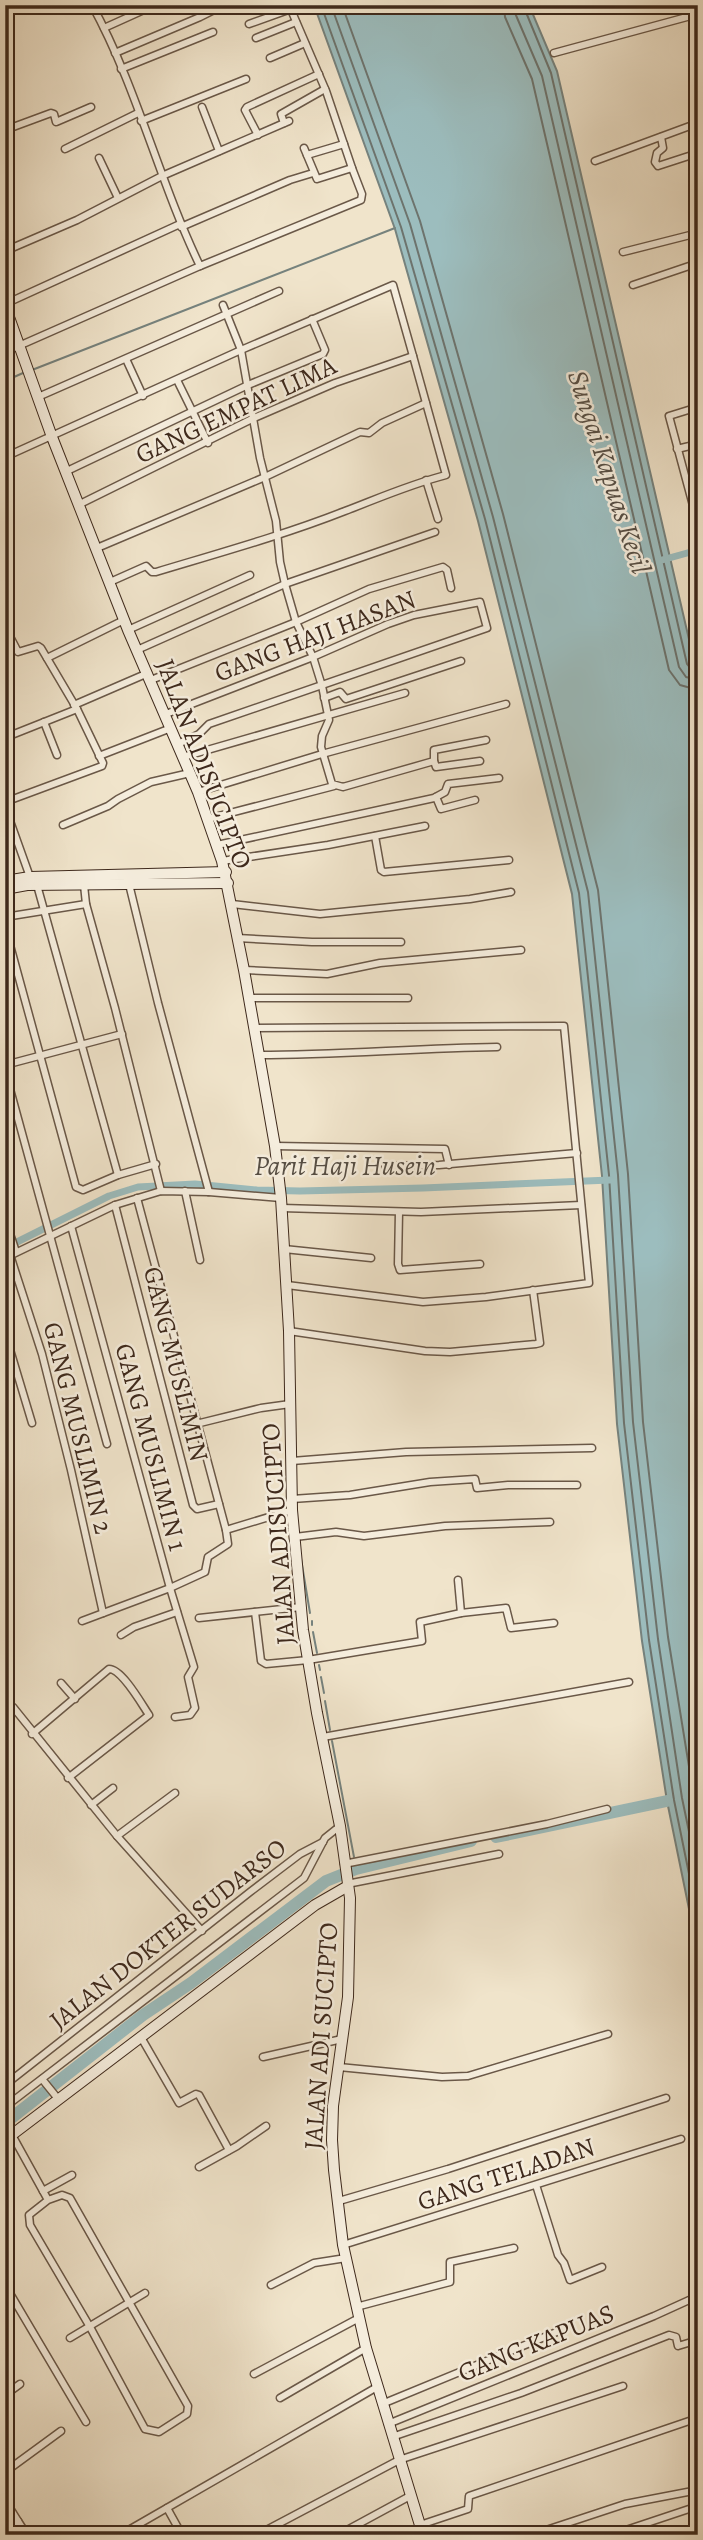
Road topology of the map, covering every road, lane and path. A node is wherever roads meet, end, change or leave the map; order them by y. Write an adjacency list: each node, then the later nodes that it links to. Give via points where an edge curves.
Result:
1 (102, 5): 7 (street)
2 (155, 5): 11 (street)
3 (212, 5): 15 (street, via 212,11 200,17)
4 (598, 5): 5 (street, via 603,9)
5 (608, 5)
6 (290, 7): 9 (street); 10 (street)
7 (93, 8): 11 (street)
8 (698, 14): 16 (street)
9 (296, 22): 13 (street); 14 (street)
10 (249, 24)
11 (104, 28): 15 (street)
12 (213, 32): 18 (street)
13 (256, 38)
14 (305, 43): 17 (street); 19 (street)
15 (115, 53): 18 (street)
16 (554, 54)
17 (270, 58)
18 (121, 69): 24 (street)
19 (319, 74): 21 (street); 28 (street, via 247,107)
20 (246, 79): 25 (street)
21 (325, 89): 28 (street, via 281,114 287,122); 30 (street)
22 (91, 107): 27 (street, via 56,122 51,113)
23 (202, 107): 32 (street)
24 (138, 113): 25 (street); 31 (street)
25 (141, 121): 38 (street)
26 (698, 123): 29 (street)
27 (5, 130)
28 (258, 135): 32 (street)
29 (661, 137): 33 (street, via 658,166); 35 (street)
30 (344, 144): 36 (street); 37 (street, via 305,151)
31 (65, 149)
32 (219, 151): 38 (street)
33 (698, 153)
34 (99, 158): 39 (street)
35 (595, 161)
36 (352, 168): 37 (street, via 318,179); 45 (street, via 361,200)
37 (313, 173): 40 (street)
38 (162, 176): 39 (street); 40 (street)
39 (118, 198): 42 (street)
40 (181, 225): 45 (street); 48 (street)
41 (698, 233): 43 (street)
42 (5, 251)
43 (623, 252)
44 (698, 263): 46 (street)
45 (200, 266): 52 (street)
46 (633, 285)
47 (279, 291): 50 (street)
48 (5, 305): 52 (main road, JALAN ADISUCIPTO)
49 (223, 305): 50 (street)
50 (228, 315): 53 (street); 56 (street)
51 (312, 319): 53 (street); 55 (street, via 393,285); 58 (street, via 324,353)
52 (20, 346): 54 (street); 60 (main road, JALAN ADISUCIPTO)
53 (241, 350): 57 (street); 58 (street)
54 (5, 352)
55 (411, 356): 61 (street); 64 (street, GANG EMPAT LIMA)
56 (126, 359): 59 (street); 60 (street)
57 (177, 380): 59 (street); 63 (street)
58 (248, 385): 63 (street); 64 (street)
59 (143, 396): 65 (street)
60 (38, 397): 65 (main road, JALAN ADISUCIPTO)
61 (426, 403): 71 (street); 73 (street, via 446,474)
62 (697, 407): 68 (street, via 669,415)
63 (192, 412): 66 (street); 70 (street)
64 (254, 418): 66 (street, GANG EMPAT LIMA); 71 (street)
65 (52, 437): 69 (street); 70 (main road, JALAN ADISUCIPTO)
66 (208, 443): 75 (street, GANG EMPAT LIMA)
67 (698, 444): 68 (street)
68 (677, 449): 74 (street)
69 (5, 457)
70 (67, 471): 75 (main road, JALAN ADISUCIPTO)
71 (265, 477): 79 (street); 80 (street)
72 (698, 477): 74 (street)
73 (426, 480): 76 (street); 79 (street)
74 (687, 480): 77 (street)
75 (80, 504): 80 (main road, JALAN ADISUCIPTO)
76 (438, 519)
77 (698, 524)
78 (435, 531): 83 (street)
79 (277, 535): 82 (street, via 156,572 146,566); 83 (street)
80 (97, 548): 82 (main road, JALAN ADISUCIPTO)
81 (250, 575): 86 (street)
82 (110, 582): 86 (main road, JALAN ADISUCIPTO)
83 (285, 584): 85 (street); 88 (street)
84 (451, 588): 85 (street, via 447,570 440,568 369,589)
85 (296, 622): 89 (street); 92 (street)
86 (126, 625): 88 (main road, JALAN ADISUCIPTO); 90 (street)
87 (5, 627): 90 (street, via 16,651 39,647)
88 (137, 650): 92 (main road, JALAN ADISUCIPTO)
89 (313, 657): 93 (street); 93 (street, GANG HAJI HASAN, via 414,615 480,602 487,628); 98 (street, GANG HAJI HASAN)
90 (47, 658): 97 (street)
91 (461, 661): 95 (street, via 346,699 340,692)
92 (149, 677): 97 (street); 98 (main road, JALAN ADISUCIPTO)
93 (322, 686): 95 (street); 104 (street, via 209,724 200,734)
94 (405, 693): 99 (street)
95 (324, 698): 99 (street)
96 (506, 704): 105 (street)
97 (76, 707): 100 (street); 107 (street)
98 (166, 713): 101 (main road, JALAN ADISUCIPTO)
99 (328, 717): 105 (street); 108 (street)
100 (44, 722): 102 (street); 106 (street)
101 (171, 727): 104 (main road, JALAN ADISUCIPTO); 107 (street)
102 (9, 736)
103 (486, 740): 109 (street, via 434,750)
104 (178, 744): 108 (main road, JALAN ADISUCIPTO)
105 (321, 754): 113 (street); 114 (street)
106 (57, 755)
107 (99, 756): 117 (street, via 102,766)
108 (183, 757): 111 (main road, JALAN ADISUCIPTO)
109 (434, 761): 110 (street, via 436,766); 113 (street)
110 (480, 761)
111 (190, 773): 114 (main road, JALAN ADISUCIPTO); 120 (street, via 151,782)
112 (499, 778): 115 (street, via 447,784 445,792)
113 (334, 786): 119 (street)
114 (198, 792): 119 (main road, JALAN ADISUCIPTO)
115 (436, 797): 116 (street, via 441,809); 123 (street)
116 (475, 800)
117 (5, 804): 118 (street)
118 (7, 816): 129 (street)
119 (207, 819): 123 (main road, JALAN ADISUCIPTO)
120 (63, 825)
121 (425, 827): 122 (street)
122 (375, 836): 124 (street, via 384,872); 125 (street)
123 (217, 845): 125 (main road, JALAN ADISUCIPTO)
124 (509, 860)
125 (222, 861): 126 (main road, JALAN ADISUCIPTO)
126 (227, 877): 127 (main road); 135 (main road, JALAN ADISUCIPTO)
127 (164, 879): 129 (main road); 130 (main road)
128 (5, 881): 129 (main road)
129 (33, 881): 131 (main road); 132 (main road); 136 (street)
130 (129, 884): 131 (main road); 159 (street)
131 (84, 885): 134 (street)
132 (5, 889)
133 (511, 892): 135 (street, via 320,914)
134 (86, 904): 136 (street); 146 (street)
135 (232, 904): 139 (main road, JALAN ADISUCIPTO)
136 (44, 911): 137 (street); 147 (street)
137 (5, 917)
138 (5, 926): 150 (street)
139 (237, 938): 140 (street); 142 (main road, JALAN ADISUCIPTO)
140 (401, 942)
141 (521, 950): 142 (street, via 380,963 327,974)
142 (244, 970): 143 (main road, JALAN ADISUCIPTO)
143 (249, 998): 144 (street); 145 (main road, JALAN ADISUCIPTO)
144 (408, 998)
145 (254, 1028): 149 (main road, JALAN ADISUCIPTO); 154 (street, via 564,1026)
146 (122, 1034): 147 (street); 155 (street)
147 (83, 1045): 150 (street); 158 (street)
148 (497, 1047): 149 (street)
149 (259, 1055): 153 (main road, JALAN ADISUCIPTO)
150 (40, 1056): 151 (street); 158 (street, via 76,1187 83,1190)
151 (5, 1065)
152 (5, 1071): 169 (street)
153 (275, 1146): 156 (street, via 445,1149); 163 (main road, JALAN ADISUCIPTO)
154 (577, 1153): 156 (street); 165 (street)
155 (156, 1164): 158 (street); 160 (street)
156 (449, 1165): 157 (street)
157 (385, 1166)
158 (118, 1175)
159 (207, 1186): 161 (street); 163 (street)
160 (161, 1189): 161 (street); 162 (street)
161 (185, 1191): 173 (street)
162 (137, 1198): 164 (street); 181 (street)
163 (281, 1201): 166 (street); 170 (main road, JALAN ADISUCIPTO)
164 (115, 1205): 168 (street); 186 (street, GANG MUSLIMIN, via 193,1505 197,1510)
165 (581, 1205): 166 (street); 176 (street, via 589,1283)
166 (399, 1212): 174 (street, via 400,1270)
167 (5, 1219): 171 (street, GANG MUSLIMIN 2)
168 (71, 1226): 169 (street); 192 (street, GANG MUSLIMIN 1)
169 (49, 1233): 171 (street); 182 (street)
170 (284, 1249): 172 (street); 175 (main road, JALAN ADISUCIPTO)
171 (10, 1255): 196 (street, GANG MUSLIMIN 2, via 42,1354)
172 (371, 1258)
173 (200, 1260)
174 (480, 1264)
175 (287, 1285): 176 (street, via 423,1302); 177 (main road, JALAN ADISUCIPTO)
176 (533, 1290): 177 (street, via 540,1343 536,1344 438,1352)
177 (289, 1331): 179 (main road, JALAN ADISUCIPTO)
178 (5, 1334): 180 (street)
179 (290, 1404): 181 (street); 184 (main road, JALAN ADISUCIPTO)
180 (32, 1423)
181 (196, 1424): 186 (street)
182 (107, 1444)
183 (592, 1448): 184 (street, via 406,1452)
184 (292, 1461): 187 (main road, JALAN ADISUCIPTO)
185 (577, 1485): 187 (street, via 477,1488 475,1479 456,1480)
186 (219, 1504): 189 (street)
187 (292, 1505): 189 (street); 190 (main road, JALAN ADISUCIPTO)
188 (550, 1522): 190 (street)
189 (226, 1530): 192 (street, GANG MUSLIMIN 1, via 228,1544 208,1557 205,1572)
190 (295, 1537): 193 (main road, JALAN ADISUCIPTO)
191 (458, 1580): 197 (street)
192 (170, 1588): 194 (street); 196 (street)
193 (301, 1607): 195 (street); 202 (main road, JALAN ADISUCIPTO)
194 (177, 1612): 201 (street); 207 (street, via 194,1667 188,1677 195,1708 190,1715)
195 (255, 1612): 198 (street); 202 (street, via 262,1663)
196 (103, 1613): 199 (street)
197 (461, 1613): 200 (street, via 506,1608 511,1628); 202 (street, via 420,1622 422,1641)
198 (199, 1618)
199 (82, 1621)
200 (554, 1623)
201 (121, 1634)
202 (308, 1660): 209 (main road, JALAN ADISUCIPTO)
203 (629, 1682): 209 (street)
204 (61, 1683): 205 (street)
205 (75, 1699): 208 (street); 210 (street, via 113,1668 149,1715)
206 (5, 1702): 208 (street)
207 (175, 1717)
208 (32, 1734): 210 (street)
209 (323, 1737): 215 (main road, JALAN ADISUCIPTO)
210 (68, 1778): 213 (street)
211 (113, 1788): 213 (street)
212 (176, 1793): 216 (street)
213 (91, 1805): 216 (street)
214 (607, 1809): 218 (street)
215 (340, 1826): 217 (street); 221 (main road, JALAN ADISUCIPTO)
216 (117, 1836): 224 (street)
217 (323, 1842): 224 (street, JALAN DOKTER SUDARSO, via 295,1858); 230 (street, via 304,1878)
218 (425, 1849): 220 (street); 221 (street)
219 (499, 1854): 220 (street)
220 (427, 1863): 221 (street)
221 (346, 1875): 222 (main road); 223 (main road, JALAN ADI SUCIPTO)
222 (331, 1897): 223 (main road); 226 (main road)
223 (351, 1898): 227 (main road, JALAN ADI SUCIPTO)
224 (202, 1931): 231 (street, JALAN DOKTER SUDARSO)
225 (608, 2034): 229 (street, via 468,2076)
226 (142, 2039): 233 (main road); 238 (street, via 179,2103 199,2095)
227 (342, 2039): 228 (street); 229 (main road, JALAN ADI SUCIPTO)
228 (263, 2057)
229 (339, 2067): 244 (main road, JALAN ADI SUCIPTO, via 332,2140)
230 (42, 2079): 233 (street); 234 (street)
231 (5, 2085)
232 (666, 2098): 244 (street)
233 (59, 2100): 236 (main road)
234 (5, 2107)
235 (266, 2126): 238 (street)
236 (9, 2137): 242 (street)
237 (681, 2139): 241 (street, GANG TELADAN)
238 (229, 2150): 239 (street)
239 (199, 2167)
240 (72, 2175): 242 (street)
241 (536, 2185): 245 (street, GANG TELADAN); 248 (street, via 570,2280)
242 (43, 2191): 243 (street)
243 (48, 2200): 253 (street, via 62,2195 69,2198); 255 (street, via 29,2215 30,2225)
244 (339, 2201): 245 (main road, JALAN ADI SUCIPTO)
245 (343, 2245): 247 (main road, JALAN ADI SUCIPTO)
246 (514, 2248): 254 (street, via 450,2262 450,2282)
247 (346, 2258): 250 (street, via 314,2263); 254 (main road, JALAN ADI SUCIPTO)
248 (603, 2267)
249 (5, 2285): 268 (street)
250 (271, 2286)
251 (145, 2293): 253 (street)
252 (698, 2296): 269 (street, GANG KAPUAS)
253 (129, 2302): 255 (street); 255 (street, via 188,2406 187,2414 159,2432 145,2429)
254 (357, 2313): 259 (main road, JALAN ADI SUCIPTO); 260 (street)
255 (90, 2327): 257 (street)
256 (564, 2329): 266 (street)
257 (71, 2338)
258 (698, 2340): 271 (street, via 681,2347 670,2335)
259 (366, 2348): 263 (main road, JALAN ADI SUCIPTO); 265 (street)
260 (254, 2374)
261 (20, 2384): 264 (street)
262 (623, 2386): 272 (street)
263 (376, 2387): 266 (main road, JALAN ADI SUCIPTO); 278 (street)
264 (5, 2395)
265 (280, 2398)
266 (382, 2404): 269 (main road, JALAN ADI SUCIPTO)
267 (692, 2420): 280 (street, via 468,2496 468,2509)
268 (86, 2422)
269 (387, 2424): 271 (main road, JALAN ADI SUCIPTO)
270 (61, 2431): 273 (street)
271 (392, 2437): 272 (main road, JALAN ADI SUCIPTO)
272 (399, 2460): 275 (main road, JALAN ADI SUCIPTO); 285 (street)
273 (5, 2472)
274 (698, 2490): 287 (street, via 625,2504)
275 (410, 2496): 280 (main road, JALAN ADI SUCIPTO); 286 (street)
276 (5, 2500): 279 (street)
277 (698, 2506): 288 (street)
278 (167, 2508): 283 (street); 284 (street)
279 (18, 2521): 281 (street); 282 (street)
280 (421, 2530)
281 (5, 2531)
282 (27, 2535)
283 (120, 2535)
284 (182, 2535)
285 (257, 2535)
286 (338, 2535)
287 (531, 2535)
288 (611, 2535)

